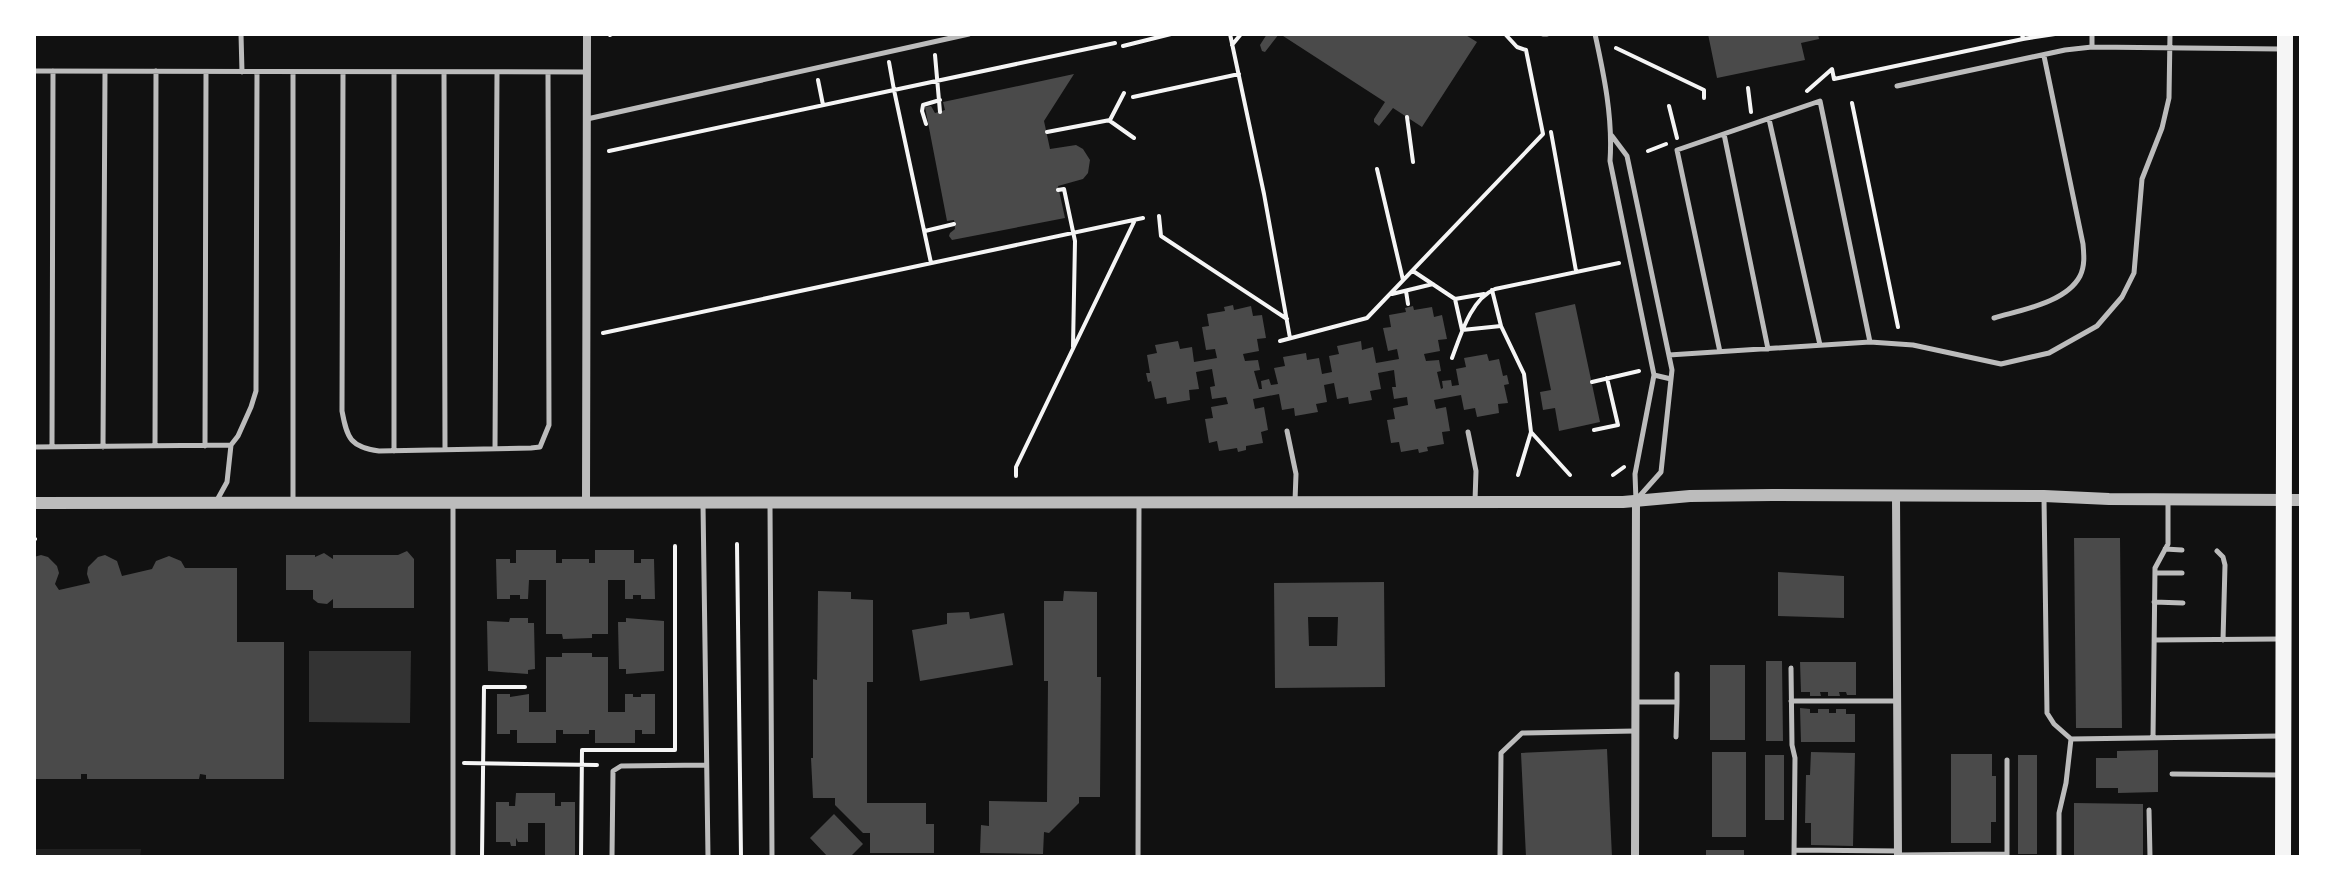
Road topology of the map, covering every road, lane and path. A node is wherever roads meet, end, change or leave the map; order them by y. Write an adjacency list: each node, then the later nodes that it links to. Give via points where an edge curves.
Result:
1 (241, 34): 29 (lane)
2 (587, 34): 37 (street)
3 (969, 34): 12 (lane)
4 (1171, 34): 17 (path)
5 (1230, 34): 16 (path)
6 (1241, 34): 16 (path)
7 (1505, 34): 74 (path, via 1526,50 1543,134)
8 (1595, 34): 60 (lane)
9 (2055, 34): 13 (path)
10 (2092, 34): 18 (lane)
11 (2170, 34): 20 (lane)
12 (950, 36): 22 (lane)
13 (2023, 36): 43 (path, via 1834,79 1832,69)
14 (2285, 41): 20 (lane); 128 (main road)
15 (1115, 43): 40 (path)
16 (1232, 45): 38 (path)
17 (1123, 46)
18 (2092, 47): 20 (lane); 23 (lane)
19 (1616, 48): 46 (path, via 1704,90)
20 (2169, 48): 93 (lane, via 2169,98 2142,179 2134,273 2097,326 2049,353 2001,364 1913,345)
21 (935, 51): 40 (path)
22 (886, 52): 42 (path); 53 (lane)
23 (2044, 56): 41 (lane); 85 (lane, via 2084,256 2080,277 2061,294)
24 (34, 71): 25 (lane)
25 (53, 71): 26 (lane); 115 (lane)
26 (105, 71): 27 (lane); 116 (lane)
27 (156, 71): 28 (lane); 112 (lane)
28 (206, 72): 29 (lane); 113 (lane)
29 (242, 72): 30 (lane)
30 (257, 72): 31 (lane); 111 (lane, via 256,391)
31 (293, 72): 32 (lane); 135 (lane)
32 (343, 72): 33 (lane); 119 (lane, via 342,411 350,440 360,449)
33 (394, 72): 34 (lane); 119 (lane)
34 (444, 72): 35 (lane); 117 (lane)
35 (497, 72): 36 (lane); 118 (lane)
36 (548, 72): 37 (lane); 118 (lane, via 549,425 540,447)
37 (587, 72): 53 (street)
38 (1239, 74): 45 (path); 86 (path)
39 (817, 76): 49 (path)
40 (936, 81): 42 (path); 47 (path)
41 (1897, 86)
42 (894, 90): 49 (path); 71 (path)
43 (1806, 92)
44 (1124, 93): 55 (path)
45 (1133, 97)
46 (1704, 98)
47 (940, 100): 51 (path); 56 (path, via 923,105)
48 (1852, 103): 88 (path)
49 (823, 105): 62 (path)
50 (1669, 106): 63 (path, via 1677,139)
51 (940, 112)
52 (1407, 117): 64 (path)
53 (586, 119): 137 (street)
54 (1769, 119): 59 (lane); 93 (lane, via 1820,101); 94 (lane)
55 (1110, 120): 57 (path); 61 (path)
56 (926, 124)
57 (1047, 132)
58 (1551, 132): 75 (path)
59 (1724, 134): 96 (lane); 97 (lane, via 1677,150)
60 (1612, 135): 98 (lane, via 1627,156); 102 (lane, via 1610,161)
61 (1134, 138)
62 (609, 151)
63 (1648, 151)
64 (1413, 162)
65 (1377, 169): 77 (path)
66 (1058, 190): 72 (path, via 1064,189)
67 (1159, 216): 86 (path, via 1161,236)
68 (1143, 218): 69 (path)
69 (1135, 220): 72 (path); 95 (path)
70 (954, 224): 71 (path)
71 (925, 231): 73 (path)
72 (1074, 233): 73 (path); 95 (path)
73 (931, 264): 90 (path)
74 (1413, 271): 77 (path); 78 (path)
75 (1576, 271): 76 (path, via 1619,261); 79 (path)
76 (1621, 276)
77 (1403, 280): 82 (path)
78 (1433, 284): 80 (path); 83 (path)
79 (1492, 290): 81 (path); 87 (path)
80 (1406, 291): 82 (path); 84 (path)
81 (1484, 294): 83 (path); 89 (path)
82 (1389, 295): 91 (path, via 1367,318)
83 (1455, 299): 89 (path)
84 (1408, 304)
85 (1994, 318)
86 (1287, 319): 91 (path)
87 (1501, 326): 89 (path); 110 (path, via 1524,374)
88 (1898, 327)
89 (1462, 330): 99 (path)
90 (603, 333)
91 (1290, 338): 92 (path)
92 (1280, 341)
93 (1870, 342): 94 (lane)
94 (1820, 345): 96 (lane)
95 (1073, 349): 124 (path)
96 (1768, 349): 97 (lane)
97 (1720, 352): 98 (lane)
98 (1669, 355): 105 (lane)
99 (1452, 358)
100 (1636, 358): 101 (path)
101 (1639, 371): 103 (path); 104 (path)
102 (1654, 375): 105 (lane); 129 (lane, via 1635,474)
103 (1640, 377)
104 (1607, 378): 106 (path); 107 (path, via 1618,425)
105 (1671, 379): 129 (lane, via 1661,472)
106 (1592, 382)
107 (1594, 430)
108 (1287, 431): 131 (lane, via 1296,474)
109 (1468, 432): 132 (lane, via 1476,471)
110 (1531, 432): 121 (path); 122 (path)
111 (231, 445): 113 (lane); 134 (lane, via 227,482)
112 (155, 446): 113 (lane); 116 (lane)
113 (205, 446)
114 (34, 447): 115 (lane)
115 (52, 447): 116 (lane)
116 (103, 447)
117 (445, 449): 118 (lane); 119 (lane)
118 (495, 449)
119 (394, 451)
120 (1629, 463): 123 (path)
121 (1518, 475)
122 (1570, 475)
123 (1613, 475)
124 (1016, 476)
125 (1896, 496): 126 (street); 129 (street); 156 (street)
126 (2044, 496): 127 (street); 163 (lane, via 2047,713)
127 (2168, 499): 128 (street); 142 (lane)
128 (2293, 499): 149 (main road)
129 (1636, 501): 132 (street); 157 (street)
130 (1139, 502): 131 (street); 139 (street); 183 (lane)
131 (1295, 502): 132 (street)
132 (1475, 502)
133 (34, 503): 134 (street)
134 (216, 503): 135 (street)
135 (293, 503): 136 (street)
136 (453, 503): 137 (street); 165 (lane)
137 (586, 503): 138 (street)
138 (703, 503): 139 (street); 169 (lane)
139 (770, 503): 182 (lane)
140 (737, 544): 181 (path)
141 (675, 546): 167 (path, via 675,750 582,750)
142 (2165, 549): 143 (lane); 145 (lane)
143 (2182, 550)
144 (2217, 551): 151 (lane, via 2223,557)
145 (2155, 573): 146 (lane); 147 (lane)
146 (2182, 573)
147 (2154, 602): 148 (lane); 150 (lane)
148 (2183, 603)
149 (2284, 639): 151 (lane); 160 (main road)
150 (2154, 640): 151 (lane); 162 (lane)
151 (2223, 640)
152 (1791, 668): 155 (lane)
153 (1677, 674): 158 (lane)
154 (525, 687): 166 (path, via 484,687)
155 (1791, 701): 156 (lane); 173 (lane)
156 (1897, 701): 174 (street)
157 (1636, 702): 158 (lane); 159 (street)
158 (1677, 702): 161 (lane)
159 (1635, 731): 184 (lane, via 1522,733 1501,753); 185 (street)
160 (2284, 735): 162 (lane); 171 (main road)
161 (1676, 737)
162 (2153, 738): 163 (lane)
163 (2071, 739): 186 (lane, via 2059,813)
164 (2007, 760): 175 (lane)
165 (453, 763): 166 (path); 176 (lane)
166 (483, 764): 167 (path); 177 (path)
167 (581, 765): 168 (path); 178 (path)
168 (597, 765)
169 (706, 765): 179 (lane, via 621,766 613,771); 180 (lane)
170 (2172, 774): 171 (lane)
171 (2284, 775): 188 (main road)
172 (2149, 810): 187 (lane)
173 (1794, 854): 174 (lane)
174 (1898, 854): 175 (lane)
175 (2007, 855)
176 (453, 857)
177 (482, 857)
178 (581, 857)
179 (612, 857)
180 (708, 857)
181 (741, 857)
182 (772, 857)
183 (1138, 857)
184 (1500, 857)
185 (1635, 857)
186 (2059, 857)
187 (2150, 857)
188 (2283, 857)

